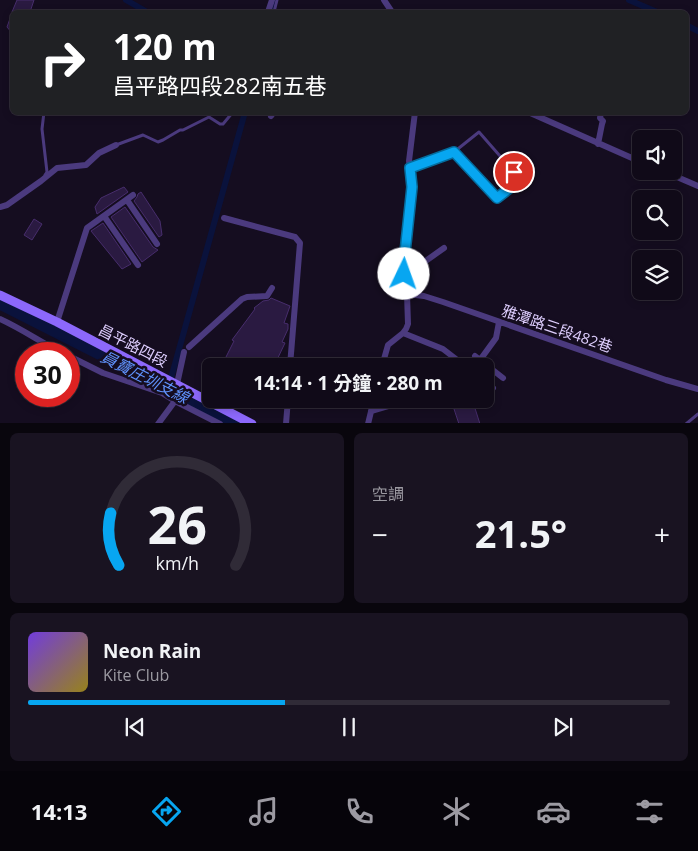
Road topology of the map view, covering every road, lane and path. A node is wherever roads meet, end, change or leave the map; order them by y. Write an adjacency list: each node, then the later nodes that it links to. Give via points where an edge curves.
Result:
1 (277, 0): 2 (lane)
2 (272, 8)
3 (44, 115): 14 (lane, via 42,130 47,172)
4 (230, 115): 9 (lane, via 223,124 209,117 158,142 143,135)
5 (415, 115): 12 (street)
6 (535, 115): 8 (street)
7 (600, 115): 8 (street, via 603,121)
8 (598, 144): 11 (street)
9 (116, 145): 14 (street, via 99,153 86,165 57,168)
10 (454, 152): 10 (lane, via 479,132 514,172 511,187 497,198); 12 (lane)
11 (632, 158)
12 (410, 168): 23 (street, via 412,187)
13 (682, 179): 15 (street)
14 (40, 181): 18 (street)
15 (698, 186)
16 (133, 195): 17 (street)
17 (127, 200): 19 (street); 21 (street)
18 (0, 207)
19 (104, 216): 24 (street); 29 (street, via 87,228)
20 (224, 218): 35 (street, via 295,237 300,244)
21 (158, 244)
22 (444, 248): 23 (street, via 420,265)
23 (404, 262): 26 (street)
24 (138, 265)
25 (272, 288): 33 (street, via 268,296 242,299)
26 (407, 294): 30 (street, 雅潭路三段482巷, via 430,298); 31 (street, via 408,324)
27 (0, 295): 29 (street, 昌平路四段)
28 (0, 320): 32 (street)
29 (57, 322): 40 (street, 昌平路四段)
30 (499, 322): 39 (street, via 496,338 478,358); 41 (street, 雅潭路三段482巷)
31 (403, 333): 36 (street, via 388,345); 37 (street, via 443,349)
32 (41, 342)
33 (190, 347)
34 (184, 352): 40 (street)
35 (291, 358)
36 (384, 358)
37 (455, 358)
38 (80, 362): 42 (street)
39 (503, 378)
40 (181, 388): 42 (lane); 50 (street, 昌平路四段)
41 (698, 389)
42 (175, 401): 48 (street); 49 (street)
43 (287, 408): 51 (street)
44 (372, 408): 46 (street)
45 (381, 408): 46 (street)
46 (371, 411): 52 (street)
47 (698, 414): 53 (lane)
48 (159, 423)
49 (218, 423)
50 (250, 423)
51 (286, 423)
52 (368, 423)
53 (687, 423)

